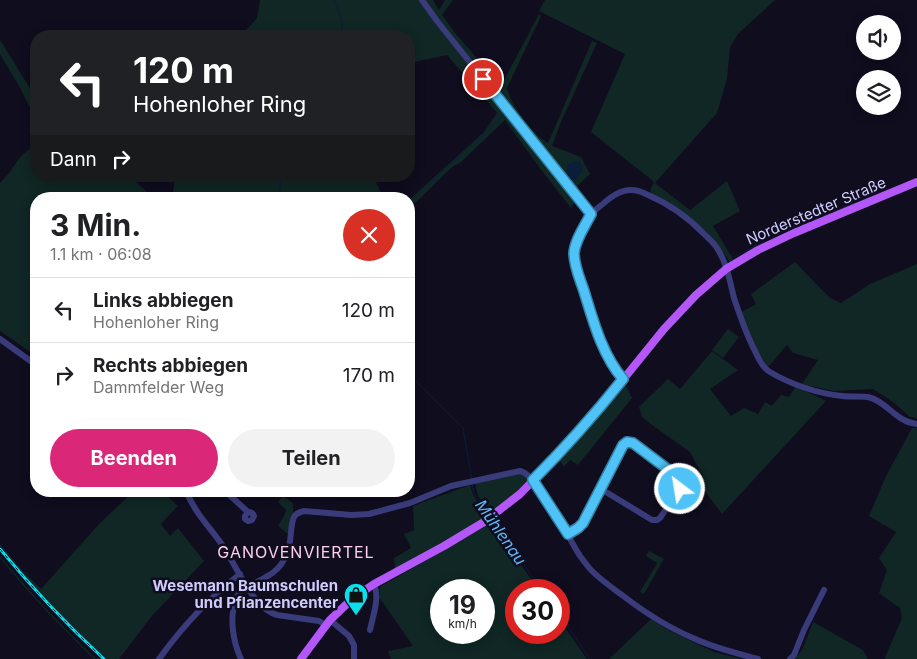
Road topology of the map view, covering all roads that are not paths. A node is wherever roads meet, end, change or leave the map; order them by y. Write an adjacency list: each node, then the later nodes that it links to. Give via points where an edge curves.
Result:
1 (422, 0): 3 (street)
2 (917, 182): 4 (main road, Norderstedter Straße, via 794,233)
3 (591, 214): 4 (street, via 611,197 626,190 639,190 693,222 716,247); 7 (street, via 574,252 576,264 603,346)
4 (726, 269): 7 (main road, Norderstedter Straße, via 664,329); 8 (street, via 738,312 766,369 816,390 870,398 902,420)
5 (0, 339): 6 (street)
6 (30, 362)
7 (623, 379): 9 (main road, Norderstedter Straße, via 568,445)
8 (917, 424)
9 (533, 480): 14 (street); 16 (main road, Norderstedter Straße, via 484,522); 17 (street, via 520,471 471,481 369,514 298,513 292,523 286,558 268,576)
10 (598, 494): 10 (street, via 606,492 657,520 680,489 681,482 633,443 627,442); 14 (street, via 583,523)
11 (189, 497): 15 (street)
12 (232, 497): 13 (street)
13 (248, 512)
14 (568, 534): 25 (street, via 580,556 606,584 659,621 694,639)
15 (240, 574): 17 (street); 21 (street, via 213,595)
16 (374, 584): 19 (main road, Norderstedter Straße, via 352,599); 20 (street, via 377,592)
17 (247, 586): 19 (street, via 271,613); 22 (street, via 238,595 233,613 234,636)
18 (824, 590): 26 (street)
19 (328, 623): 23 (main road, Norderstedter Straße); 24 (street, via 349,636 354,645)
20 (370, 630)
21 (159, 659)
22 (241, 659)
23 (301, 659)
24 (354, 659)
25 (758, 659)
26 (790, 659)

